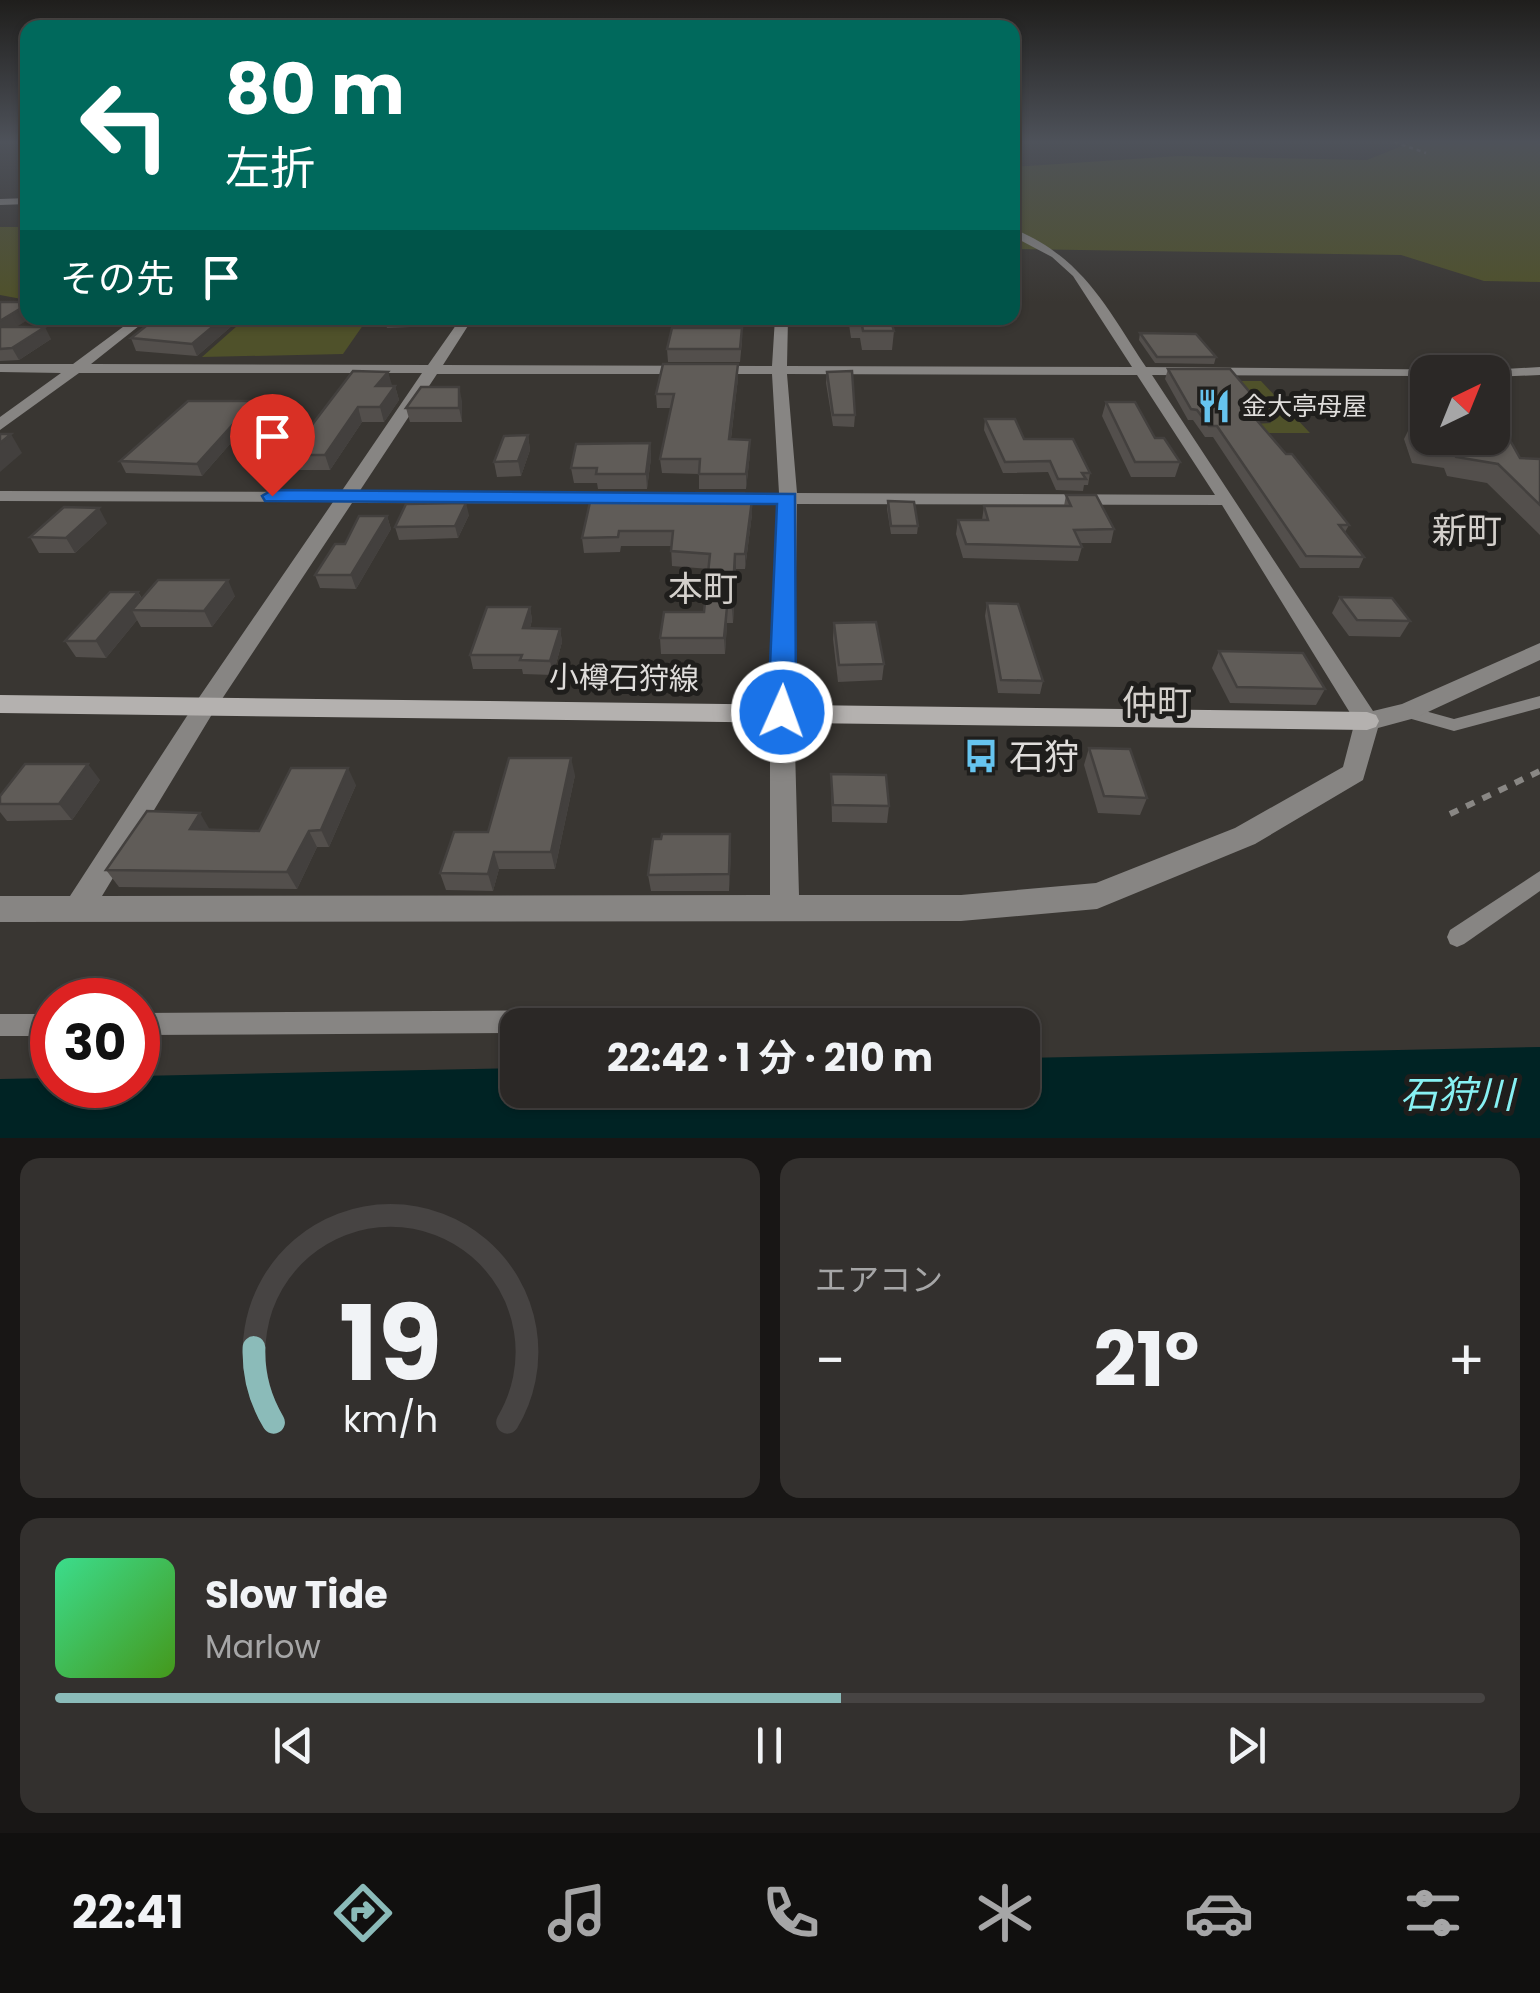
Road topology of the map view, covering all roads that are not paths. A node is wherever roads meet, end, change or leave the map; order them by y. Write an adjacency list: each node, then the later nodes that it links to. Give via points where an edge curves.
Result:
1 (1020, 235): 8 (street, via 1056,254 1076,274)
2 (133, 325): 5 (street)
3 (462, 325): 7 (street)
4 (782, 325): 9 (street)
5 (76, 367): 6 (street); 7 (street); 13 (street)
6 (0, 368)
7 (434, 369): 9 (street); 15 (street)
8 (1141, 369): 9 (street); 10 (street); 17 (street)
9 (780, 371): 16 (street)
10 (1410, 371)
11 (1540, 371): 12 (street)
12 (1510, 372)
13 (0, 424)
14 (0, 496): 15 (street)
15 (350, 496): 16 (street); 21 (street)
16 (788, 498): 17 (street); 22 (street)
17 (1228, 500): 24 (street)
18 (1540, 651): 23 (street)
19 (1540, 702): 23 (lane, via 1454,724)
20 (0, 704): 21 (main road, 小樽石狩線)
21 (206, 705): 22 (main road, 小樽石狩線); 26 (street)
22 (782, 712): 24 (main road, 小樽石狩線); 28 (street)
23 (1407, 712): 24 (street)
24 (1366, 721): 28 (street, via 1354,773 1246,836 1098,896 961,908)
25 (1540, 880): 29 (lane)
26 (78, 908): 27 (street); 28 (street)
27 (0, 909)
28 (785, 910)
29 (1457, 936)
30 (500, 1022): 31 (lane)
31 (160, 1024)
32 (0, 1025): 33 (lane)
33 (30, 1025)

